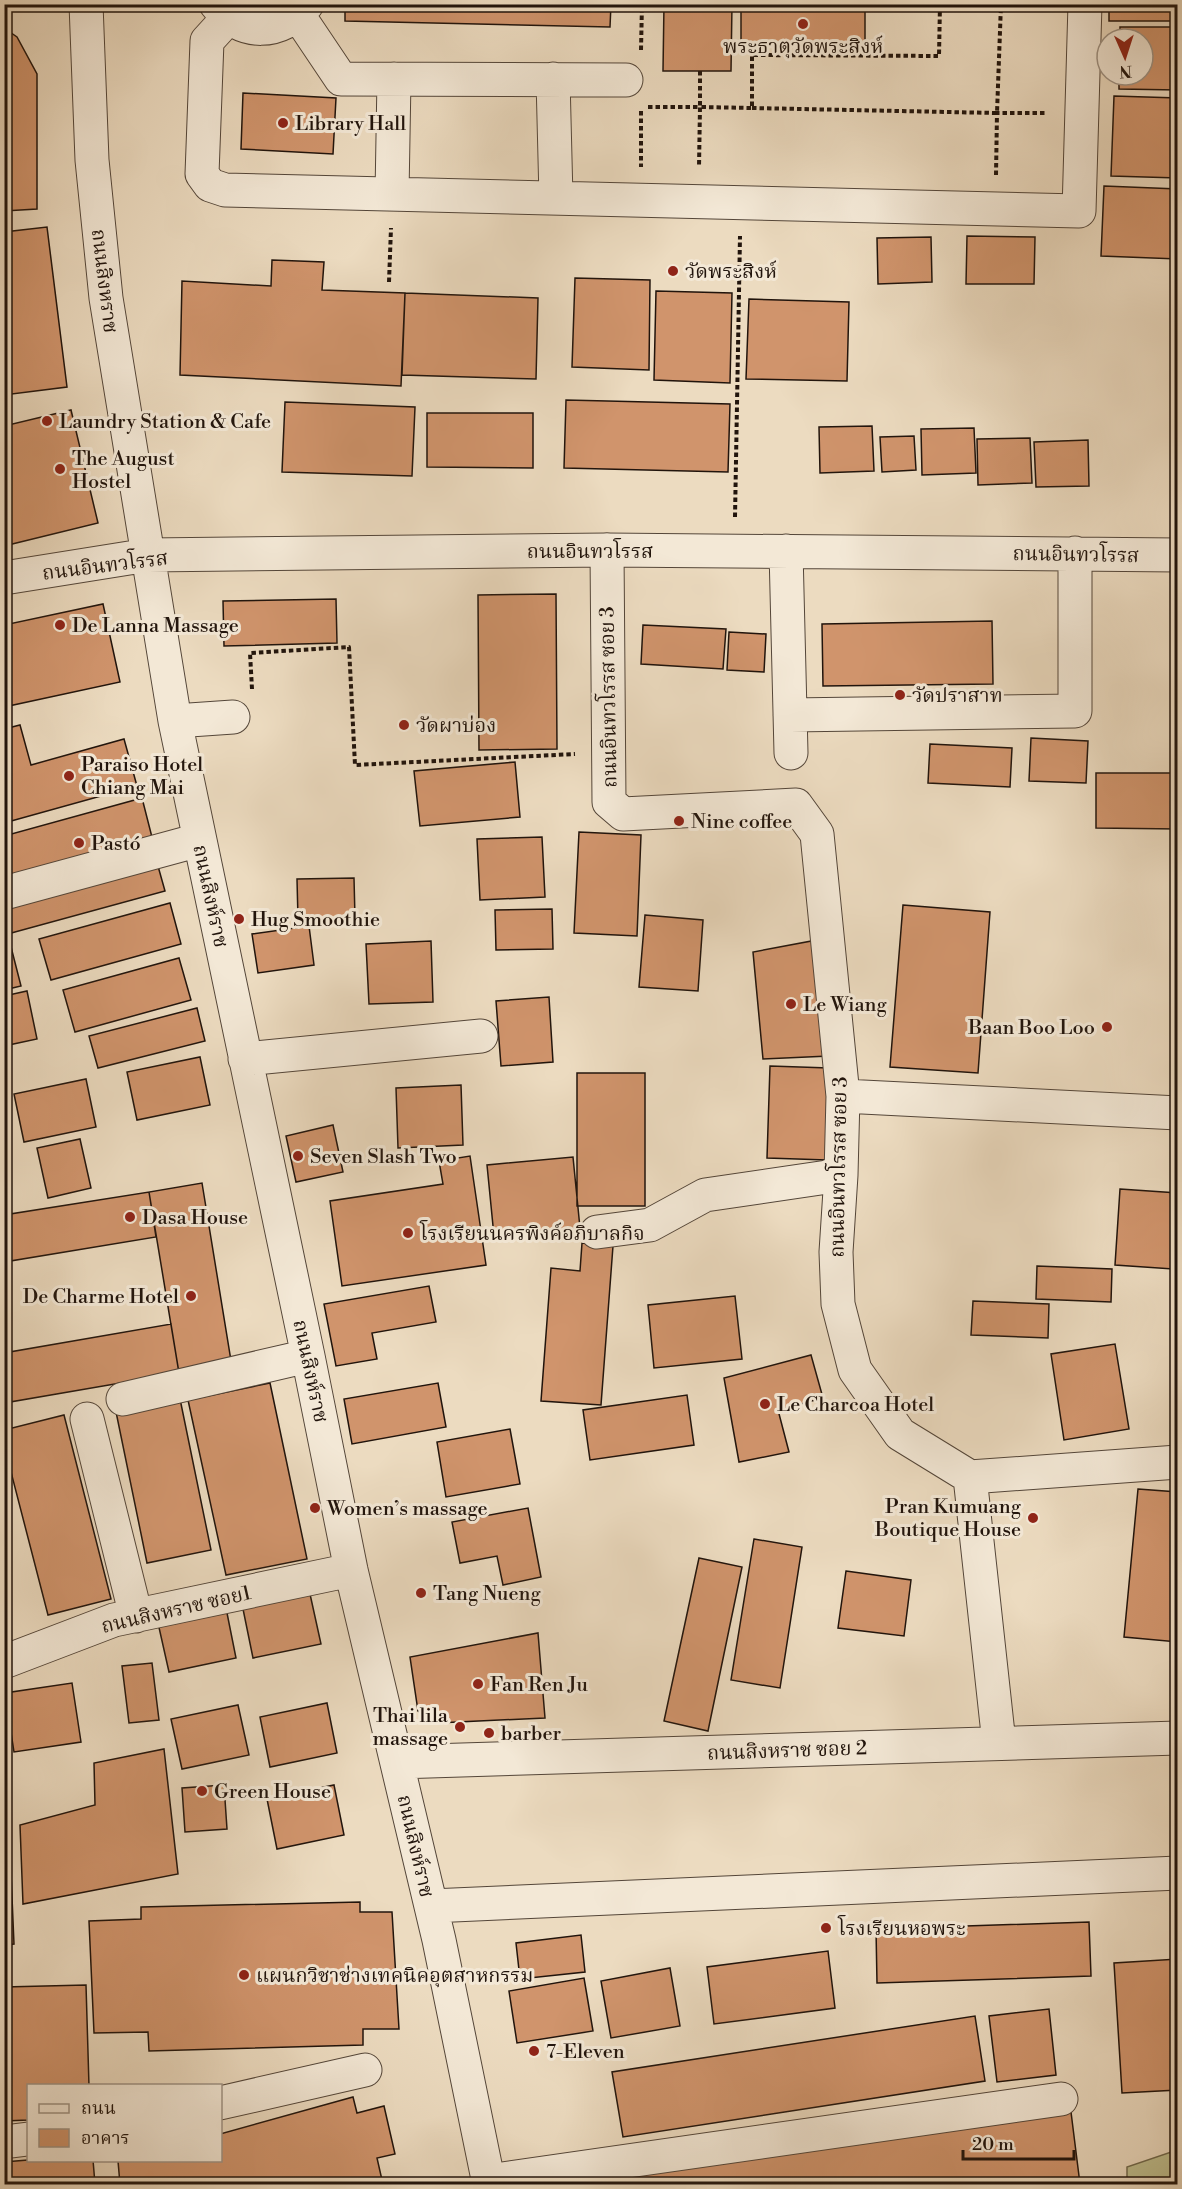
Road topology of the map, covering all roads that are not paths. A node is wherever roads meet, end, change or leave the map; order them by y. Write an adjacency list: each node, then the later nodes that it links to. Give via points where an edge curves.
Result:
1 (86, 4): 10 (street, ถนนสิงหราช, via 92,160 106,298)
2 (1085, 4): 9 (street, via 1078,211)
3 (302, 10): 4 (street, via 282,25 264,29 245,27); 5 (street, via 340,80)
4 (222, 11): 8 (street, via 207,41 202,174 210,185 225,190)
5 (394, 79): 6 (street); 8 (street)
6 (553, 79): 7 (street); 9 (street)
7 (626, 80)
8 (392, 194): 9 (street)
9 (556, 198)
10 (136, 487): 14 (street, ถนนสิงหราช); 15 (street, via 175,538)
11 (607, 550): 12 (street, ถนนอินทวโรรส); 15 (street, ถนนอินทวโรรส); 26 (street, ถนนอินทวโรรส ซอย 3, via 609,802 623,814 796,805 817,834)
12 (786, 551): 13 (street, ถนนอินทวโรรส); 18 (street)
13 (1075, 553): 16 (street, ถนนอินทวโรรส); 18 (street, via 1075,711)
14 (148, 555): 15 (street, ถนนอินทวโรรส); 17 (street, ถนนอินทวโรรส); 20 (street, ถนนสิงห์ราช)
15 (200, 555)
16 (1178, 555)
17 (4, 578)
18 (790, 715): 21 (street)
19 (233, 717): 20 (street)
20 (175, 721): 22 (street, ถนนสิงห์ราช)
21 (791, 753)
22 (199, 840): 23 (street); 25 (street, ถนนสิงห์ราช)
23 (4, 893)
24 (482, 1036): 25 (street)
25 (245, 1059): 30 (street, ถนนสิงห์ราช)
26 (843, 1096): 27 (street); 28 (street, ถนนอินทวโรรส ซอย 3)
27 (1178, 1113)
28 (842, 1175): 29 (street, via 705,1195 650,1224); 34 (street, ถนนอินทวโรรส ซอย 3, via 836,1252 838,1304 855,1370 900,1434)
29 (597, 1232)
30 (308, 1356): 31 (street); 35 (street, ถนนสิงห์ราช)
31 (123, 1399)
32 (87, 1419): 36 (street)
33 (1178, 1462): 34 (street)
34 (970, 1477): 39 (street)
35 (351, 1570): 36 (street, ถนนสิงหราช ซอย1); 40 (street, ถนนสิงห์ราช)
36 (136, 1616): 37 (street, ถนนสิงหราช ซอย1, via 114,1620)
37 (4, 1662)
38 (1178, 1738): 39 (street, ถนนสิงหราช ซอย 2)
39 (999, 1743): 40 (street, ถนนสิงหราช ซอย 2)
40 (397, 1762): 42 (street, ถนนสิงห์ราช)
41 (1178, 1873): 42 (street)
42 (431, 1906): 48 (street, ถนนสิงห์ราช)
43 (365, 2070): 45 (street)
44 (1061, 2099): 48 (street)
45 (222, 2103)
46 (27, 2139): 47 (street)
47 (4, 2142)
48 (488, 2183)

